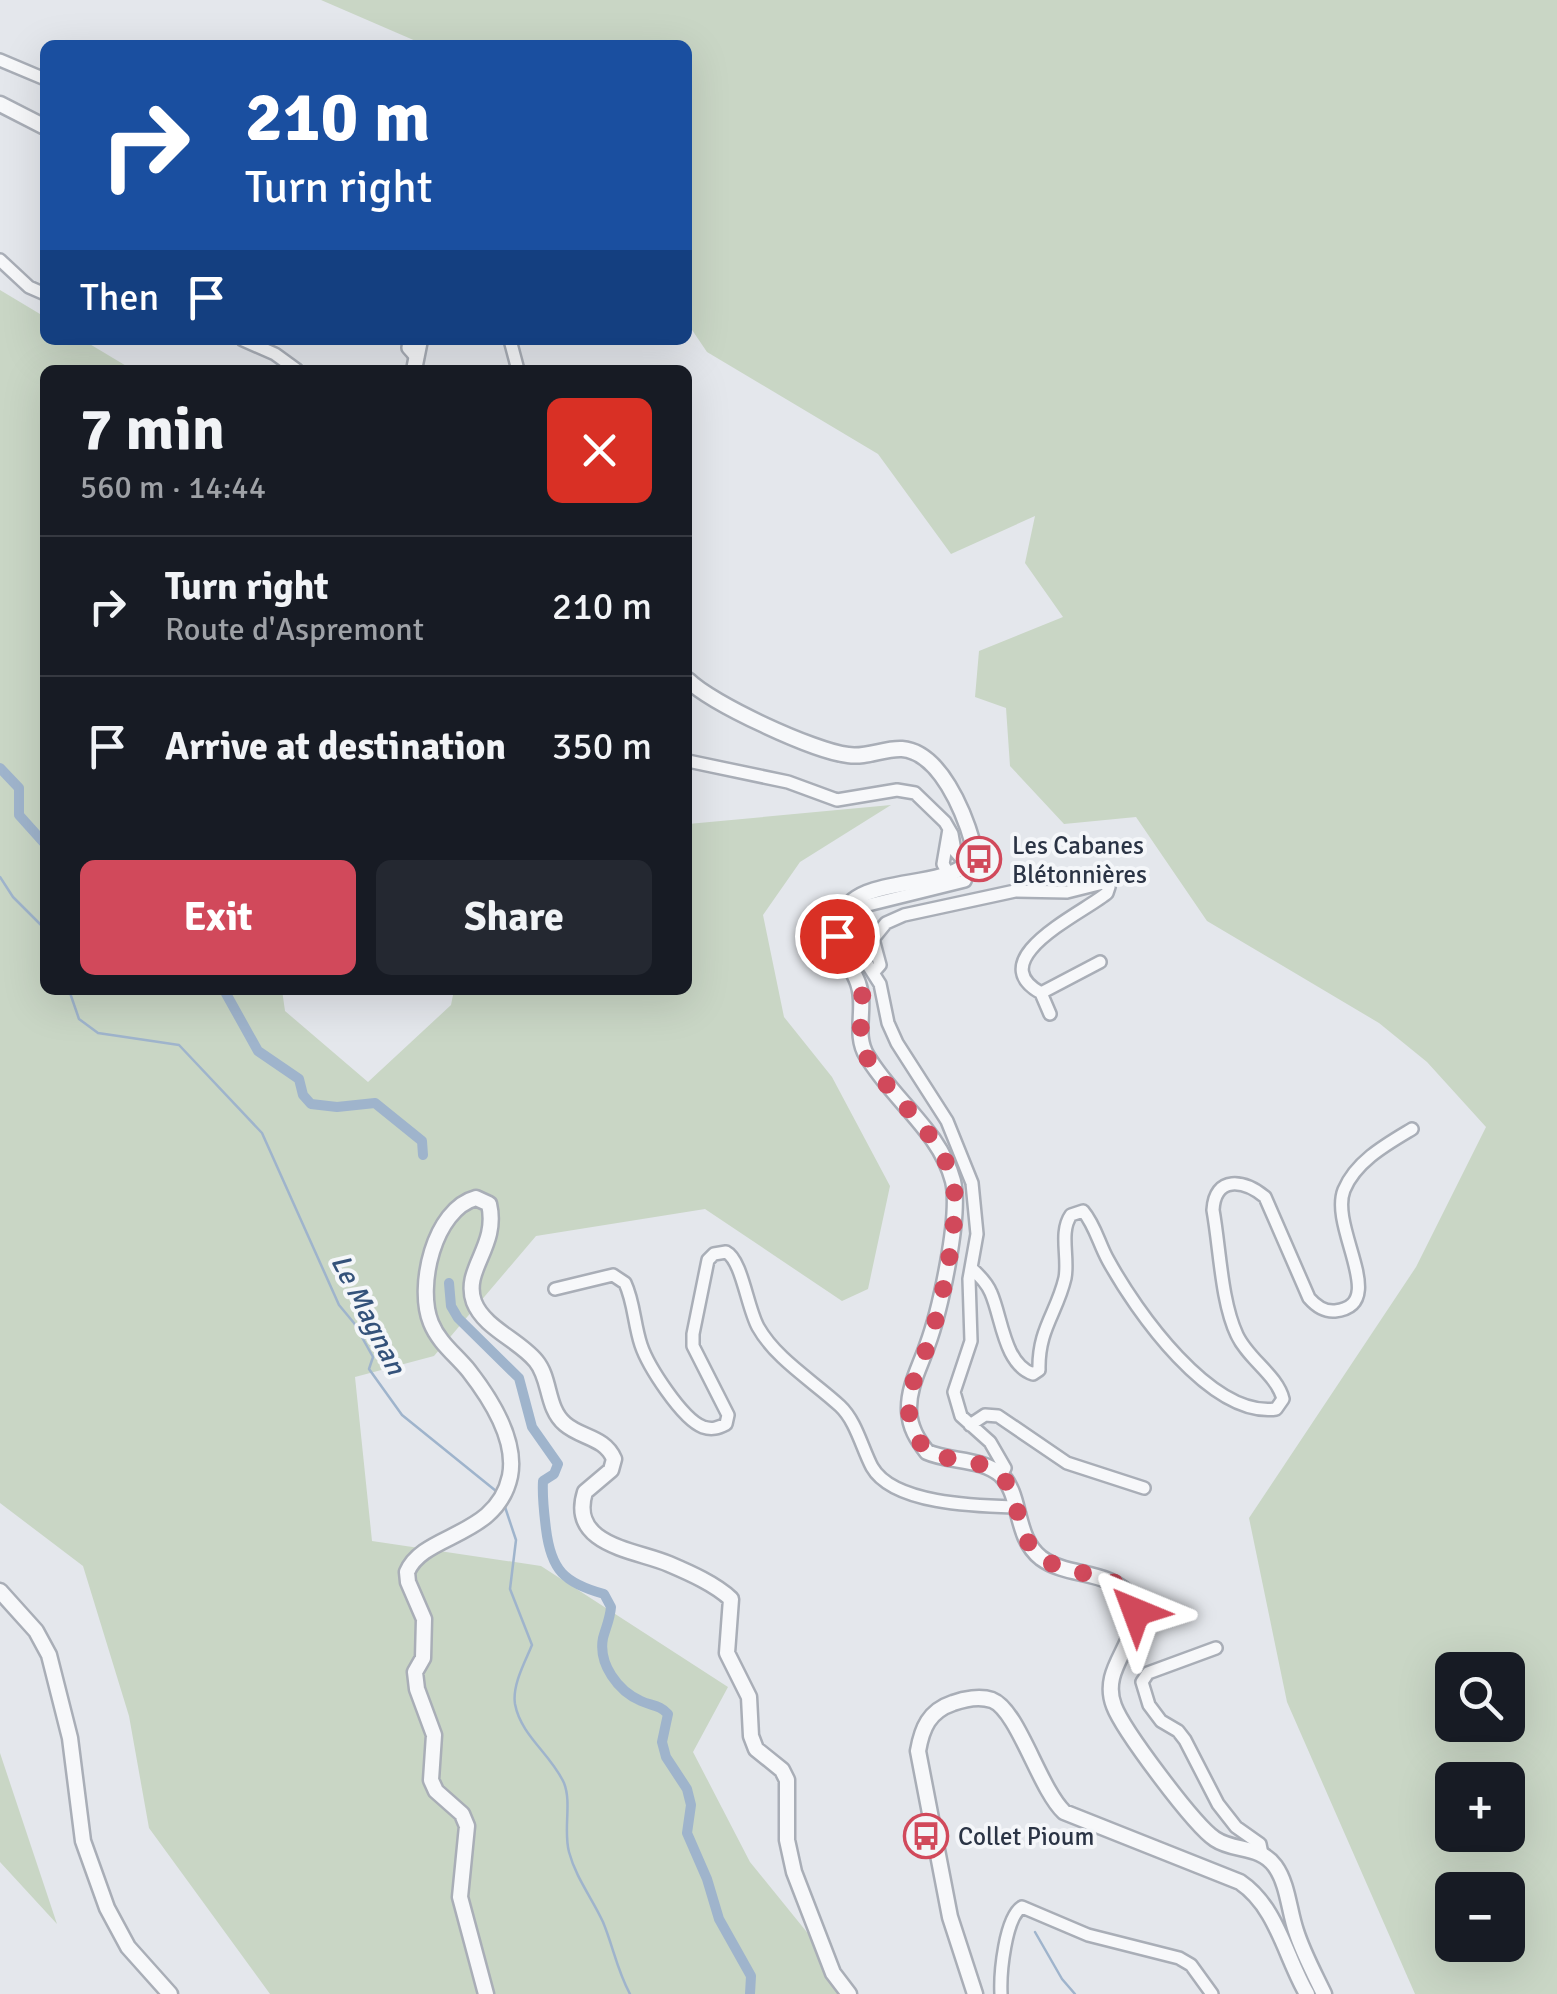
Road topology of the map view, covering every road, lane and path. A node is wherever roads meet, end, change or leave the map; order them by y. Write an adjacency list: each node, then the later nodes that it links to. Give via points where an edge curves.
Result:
1 (0, 60): 2 (street)
2 (40, 77)
3 (0, 104): 4 (street)
4 (40, 125)
5 (0, 260): 6 (street)
6 (40, 292)
7 (255, 345): 8 (street)
8 (290, 365)
9 (692, 683): 13 (street, via 732,710 832,752 858,756 903,749 927,758 972,837)
10 (692, 762): 11 (street, via 837,800 897,790 915,794)
11 (949, 829): 12 (street); 13 (street, via 955,852)
12 (944, 847): 14 (street); 15 (street)
13 (967, 864): 14 (street); 17 (street, via 965,882 880,900 855,915 853,946)
14 (948, 875): 15 (street)
15 (931, 879): 24 (street, via 858,897 843,912 837,936 862,995 866,1056 924,1128 952,1180 950,1244 936,1315 910,1392 911,1427 927,1452)
16 (1100, 962): 18 (street)
17 (873, 973): 18 (street, via 880,965 873,939 893,918 1016,891 1107,884 1104,897 1027,953 1023,972); 21 (street, via 896,1043 947,1121 972,1184)
18 (1041, 993): 19 (street)
19 (1050, 1014)
20 (1412, 1128): 21 (street, via 1373,1154 1345,1188 1344,1230 1361,1289 1340,1310 1330,1312 1309,1298 1265,1197 1238,1182 1214,1197 1232,1321 1252,1360 1280,1390 1276,1410 1242,1407 1196,1373 1118,1277 1083,1212 1065,1224 1066,1273 1033,1374 1014,1360 990,1290)
21 (971, 1268): 23 (street, via 972,1341 954,1392)
22 (554, 1289): 26 (street, via 620,1278 652,1368 690,1418 713,1429 728,1416 697,1359 693,1334 708,1260 726,1252 736,1258 762,1335 845,1410 881,1478 946,1502)
23 (970, 1425): 24 (street, via 1002,1458); 25 (street, via 998,1416 1067,1463)
24 (1001, 1476): 26 (street)
25 (1144, 1488)
26 (1014, 1507): 29 (street, via 1042,1558 1114,1582 1132,1598 1134,1628 1112,1676 1115,1708 1203,1829 1226,1845)
27 (0, 1591): 30 (street, via 49,1655 70,1738 83,1841 106,1908 128,1947)
28 (1216, 1648): 29 (street, via 1142,1682 1161,1721 1185,1740 1218,1804 1260,1844)
29 (1262, 1854): 37 (street, via 1282,1878 1297,1935)
30 (170, 1994)
31 (486, 1994): 32 (street, via 460,1898 467,1826 432,1780 434,1735 415,1672 423,1658 424,1619 407,1572 421,1554 483,1521 510,1478 501,1422 439,1339 427,1301 439,1232 456,1208 476,1198 489,1204 491,1237 472,1276 473,1300 542,1369 558,1418 602,1443 614,1460 585,1492 588,1526 616,1548 668,1564 732,1598 727,1653 749,1697 750,1736 788,1780 794,1872 833,1972)
32 (849, 1994)
33 (975, 1994): 36 (street, via 950,1917 918,1751 935,1712 980,1698 1004,1709 1064,1812 1253,1891 1270,1912)
34 (1001, 1994): 35 (street, via 1003,1959 1022,1907 1088,1935 1179,1958)
35 (1212, 1994)
36 (1307, 1994)
37 (1324, 1994)

